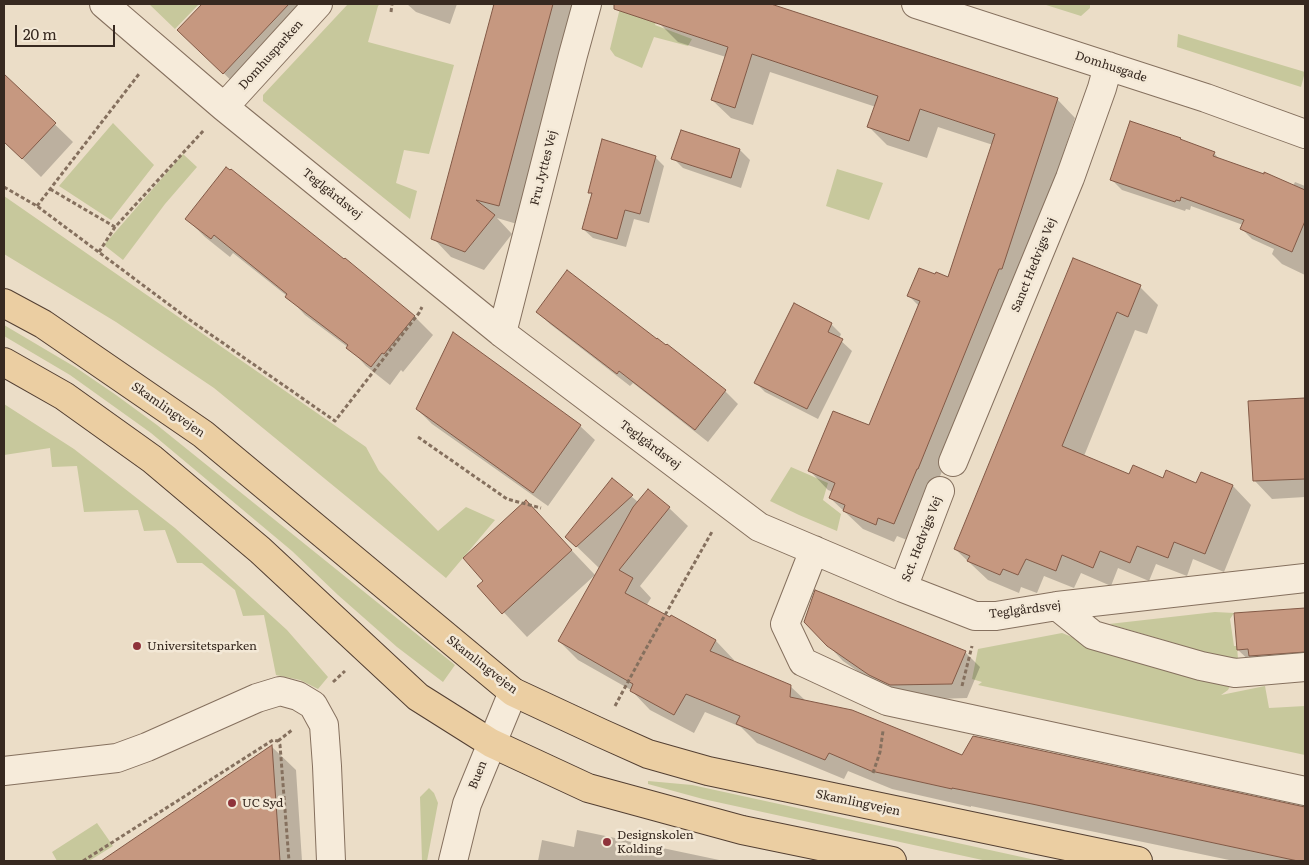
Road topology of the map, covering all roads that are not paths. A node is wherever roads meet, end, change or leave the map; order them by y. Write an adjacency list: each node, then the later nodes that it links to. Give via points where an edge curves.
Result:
1 (104, 4): 6 (street, Teglgårdsvej)
2 (318, 4): 6 (street, Domhusparken)
3 (587, 4): 9 (street, Fru Jyttes Vej)
4 (916, 4): 5 (street, Domhusgade)
5 (1108, 66): 7 (street, Domhusgade); 11 (street, Sanct Hedvigs Vej, via 1070,178)
6 (224, 107): 9 (street, Teglgårdsvej)
7 (1305, 134)
8 (4, 302): 18 (main road, Skamlingvejen, via 43,324 203,434)
9 (502, 333): 13 (street, Teglgårdsvej, via 759,527)
10 (4, 362): 19 (main road, via 64,396 152,459 260,550 418,696)
11 (954, 462)
12 (940, 491): 15 (street, Sct. Hedvigs Vej)
13 (814, 550): 15 (street, Teglgårdsvej); 21 (street, via 785,624 803,662 887,701)
14 (1305, 578): 16 (street, Teglgårdsvej)
15 (903, 588): 16 (street, Teglgårdsvej, via 975,616 996,616)
16 (1057, 606): 17 (street, via 1093,635 1201,666 1235,673)
17 (1305, 667)
18 (513, 692): 19 (street, Buen); 25 (main road, Skamlingvejen, via 648,754 708,772)
19 (491, 743): 23 (street, Buen, via 467,804); 24 (main road, via 588,788 742,830)
20 (4, 771): 22 (street, via 117,758 256,698 280,692 298,696 313,705 324,725)
21 (1305, 791)
22 (331, 861)
23 (453, 861)
24 (892, 861)
25 (1138, 861)

